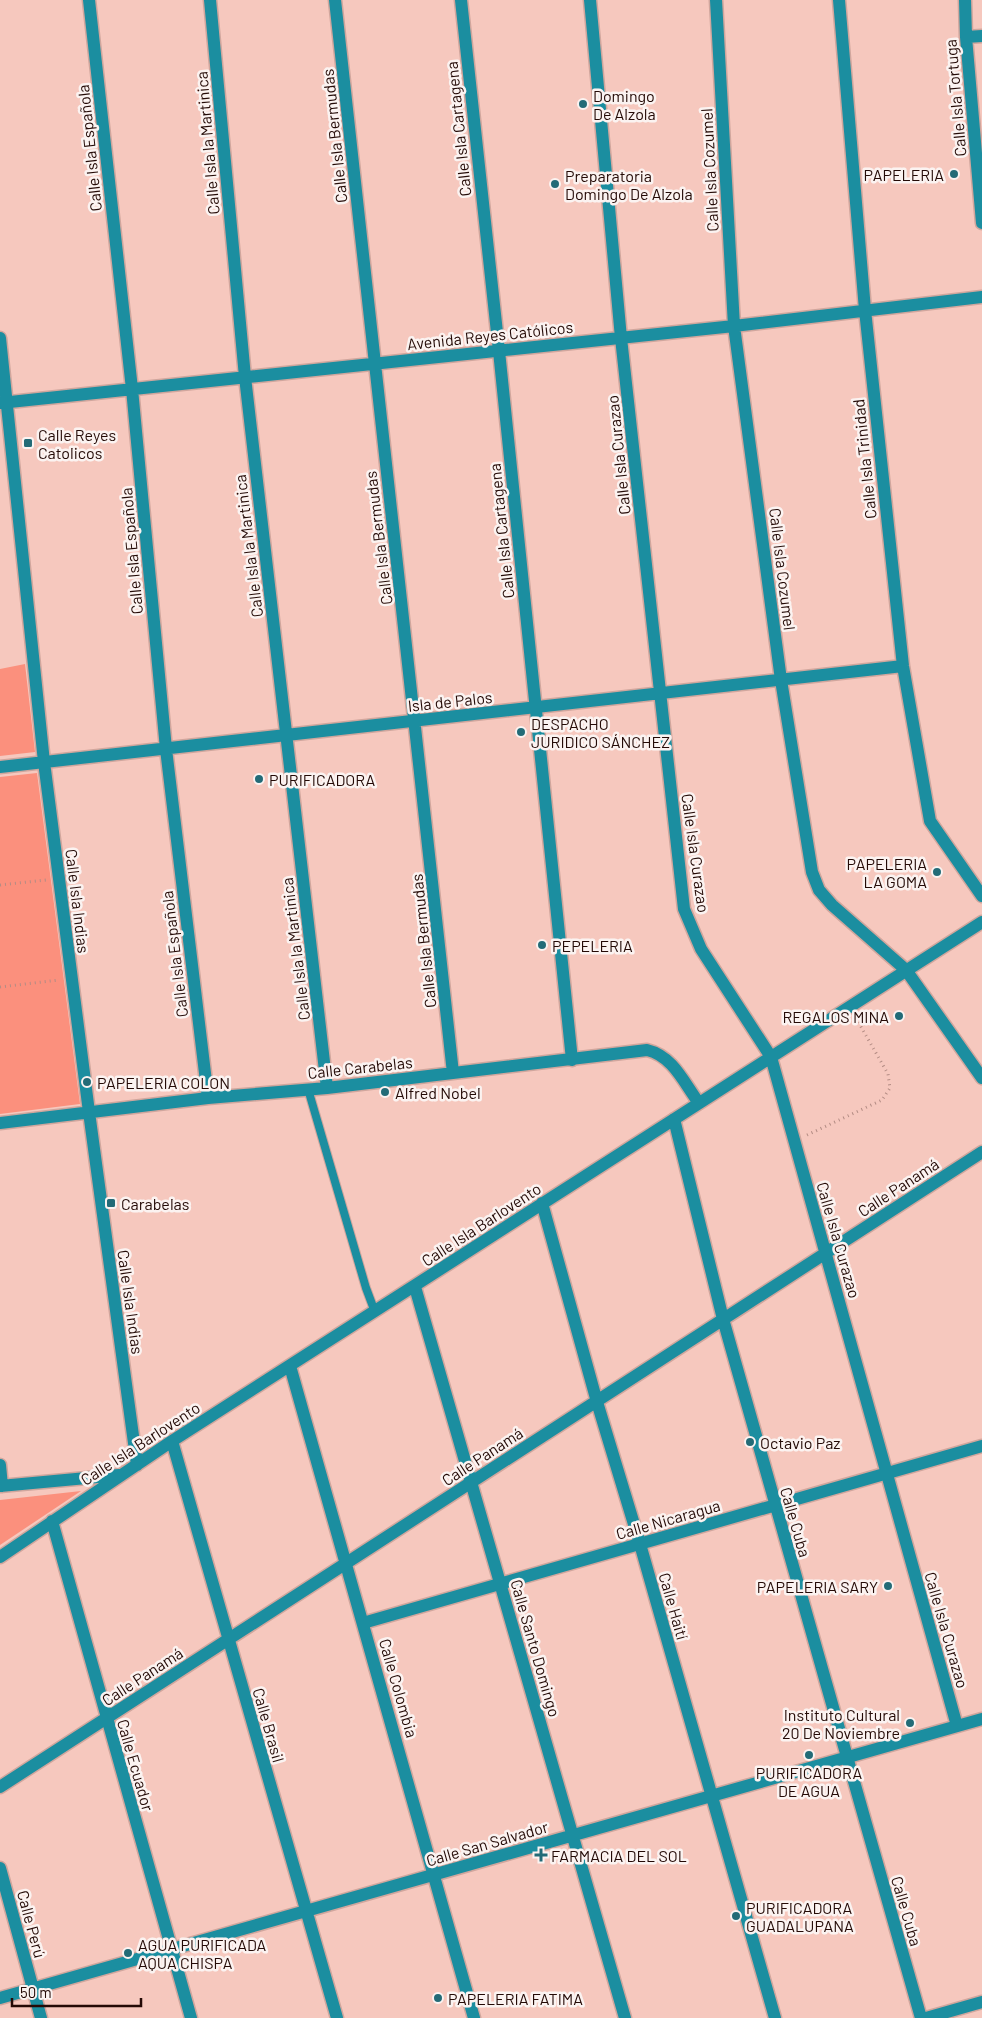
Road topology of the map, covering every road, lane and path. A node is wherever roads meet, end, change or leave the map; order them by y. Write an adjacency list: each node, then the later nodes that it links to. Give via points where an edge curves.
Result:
1 (89, 0): 20 (street, Calle Isla Española)
2 (210, 0): 19 (street, Calle Isla la Martinica)
3 (335, 0): 18 (street, Calle Isla Bermudas)
4 (460, 0): 17 (street, Calle Isla Cartagena)
5 (590, 0): 16 (street, Calle Isla Curazao)
6 (716, 0): 14 (street, Calle Isla Cozumel)
7 (839, 0): 13 (street, Calle Isla Trinidad)
8 (965, 0): 10 (street, Calle Isla Tortuga)
9 (982, 36): 10 (street)
10 (966, 37): 11 (street, Calle Isla Tortuga)
11 (982, 224)
12 (982, 297): 13 (street, Avenida Reyes Católicos)
13 (865, 310): 14 (street, Avenida Reyes Católicos); 22 (street, Calle Isla Trinidad)
14 (734, 326): 16 (street, Avenida Reyes Católicos); 23 (street, Calle Isla Cozumel)
15 (0, 338): 21 (street, Calle Isla Indias)
16 (621, 338): 17 (street, Avenida Reyes Católicos); 24 (street, Calle Isla Curazao)
17 (500, 351): 18 (street, Avenida Reyes Católicos); 25 (street, Calle Isla Cartagena)
18 (374, 363): 19 (street, Avenida Reyes Católicos); 26 (street, Calle Isla Bermudas)
19 (245, 377): 20 (street, Avenida Reyes Católicos); 27 (street, Calle Isla la Martinica)
20 (132, 389): 21 (street, Avenida Reyes Católicos); 28 (street, Calle Isla Española)
21 (3, 403): 29 (street, Calle Isla Indias)
22 (903, 666): 23 (street, Isla de Palos); 33 (street, Calle Isla Trinidad, via 930,821)
23 (781, 680): 24 (street, Isla de Palos); 35 (street, Calle Isla Cozumel, via 815,881 832,905)
24 (660, 693): 25 (street, Isla de Palos); 39 (street, Calle Isla Curazao, via 684,909 701,949)
25 (535, 708): 26 (street, Isla de Palos); 40 (street, Calle Isla Cartagena)
26 (416, 721): 27 (street, Isla de Palos); 41 (street, Calle Isla Bermudas)
27 (287, 736): 28 (street, Isla de Palos); 43 (street, Calle Isla la Martinica)
28 (166, 749): 29 (street, Isla de Palos); 45 (street, Calle Isla Española)
29 (44, 762): 30 (street, Isla de Palos); 31 (street, Calle Isla Indias)
30 (0, 767)
31 (59, 878): 32 (path); 36 (street, Calle Isla Indias)
32 (0, 885)
33 (982, 896)
34 (982, 922): 35 (street, Calle Isla Barlovento)
35 (906, 970): 38 (street, Calle Isla Barlovento); 42 (street, Calle Isla Cozumel)
36 (72, 978): 37 (path); 47 (street, Calle Isla Indias)
37 (0, 987)
38 (849, 1007): 39 (street, Calle Isla Barlovento); 50 (path, via 888,1074 890,1088 882,1100)
39 (771, 1057): 46 (street, Calle Isla Barlovento); 50 (street, Calle Isla Curazao)
40 (572, 1060): 41 (street, Calle Carabelas); 46 (street, Calle Carabelas, via 646,1050 659,1054 671,1063)
41 (453, 1073): 43 (street, Calle Carabelas)
42 (982, 1078)
43 (327, 1088): 44 (street, Calle Carabelas)
44 (308, 1089): 45 (street, Calle Carabelas); 55 (lane)
45 (208, 1098): 47 (street, Calle Carabelas)
46 (699, 1103): 48 (street, Calle Isla Barlovento)
47 (89, 1112): 49 (street, Calle Carabelas); 62 (street, Calle Isla Indias)
48 (674, 1119): 52 (street, Calle Isla Barlovento); 56 (street, Calle Cuba)
49 (0, 1123)
50 (794, 1141): 53 (street, Calle Isla Curazao)
51 (982, 1152): 53 (street, Calle Panamá)
52 (542, 1203): 54 (street, Calle Isla Barlovento); 58 (street, Calle Haití)
53 (825, 1252): 56 (street, Calle Panamá); 63 (street, Calle Isla Curazao)
54 (415, 1287): 55 (street, Calle Isla Barlovento); 65 (street, Calle Santo Domingo)
55 (375, 1312): 57 (street, Calle Isla Barlovento)
56 (722, 1319): 58 (street, Calle Panamá); 67 (street, Calle Cuba)
57 (290, 1366): 59 (street, Calle Isla Barlovento); 71 (street, Calle Colombia)
58 (597, 1402): 65 (street, Calle Panamá); 69 (street, Calle Haití)
59 (172, 1441): 62 (street, Calle Isla Barlovento); 74 (street, Calle Brasil)
60 (982, 1446): 63 (street, Calle Nicaragua)
61 (0, 1465): 66 (street)
62 (137, 1465): 64 (street, Calle Isla Barlovento)
63 (887, 1474): 67 (street, Calle Nicaragua); 77 (street, Calle Isla Curazao)
64 (121, 1475): 66 (street); 68 (street, Calle Isla Barlovento)
65 (471, 1482): 71 (street, Calle Panamá); 72 (street, Calle Santo Domingo)
66 (1, 1486)
67 (775, 1506): 69 (street, Calle Nicaragua); 78 (street, Calle Cuba)
68 (52, 1521): 70 (street, Calle Isla Barlovento); 75 (street, Calle Ecuador)
69 (640, 1544): 72 (street, Calle Nicaragua); 80 (street, Calle Haití)
70 (0, 1557)
71 (346, 1562): 73 (street, Calle Colombia); 74 (street, Calle Panamá)
72 (500, 1583): 73 (street, Calle Nicaragua); 81 (street, Calle Santo Domingo)
73 (363, 1623): 83 (street, Calle Colombia)
74 (228, 1640): 75 (street, Calle Panamá); 84 (street, Calle Brasil)
75 (106, 1718): 79 (street, Calle Panamá); 85 (street, Calle Ecuador)
76 (982, 1719): 77 (street, Calle San Salvador)
77 (957, 1726): 78 (street, Calle San Salvador)
78 (846, 1758): 80 (street, Calle San Salvador); 95 (street, Calle Cuba)
79 (0, 1788)
80 (710, 1797): 81 (street, Calle San Salvador); 94 (street, Calle Haití)
81 (573, 1835): 83 (street, Calle San Salvador); 93 (street, Calle Santo Domingo)
82 (0, 1868): 86 (street, Calle Perú)
83 (435, 1874): 84 (street, Calle San Salvador); 89 (street, Calle Colombia)
84 (306, 1911): 85 (street, Calle San Salvador); 92 (street, Calle Brasil)
85 (172, 1950): 86 (street, Calle San Salvador); 91 (street, Calle Ecuador)
86 (32, 1989): 87 (street, Calle San Salvador); 90 (street, Calle Perú)
87 (0, 1998)
88 (982, 2002): 96 (street)
89 (471, 2017)
90 (41, 2018)
91 (191, 2018)
92 (336, 2018)
93 (625, 2018)
94 (775, 2018)
95 (921, 2018)
96 (926, 2018)

